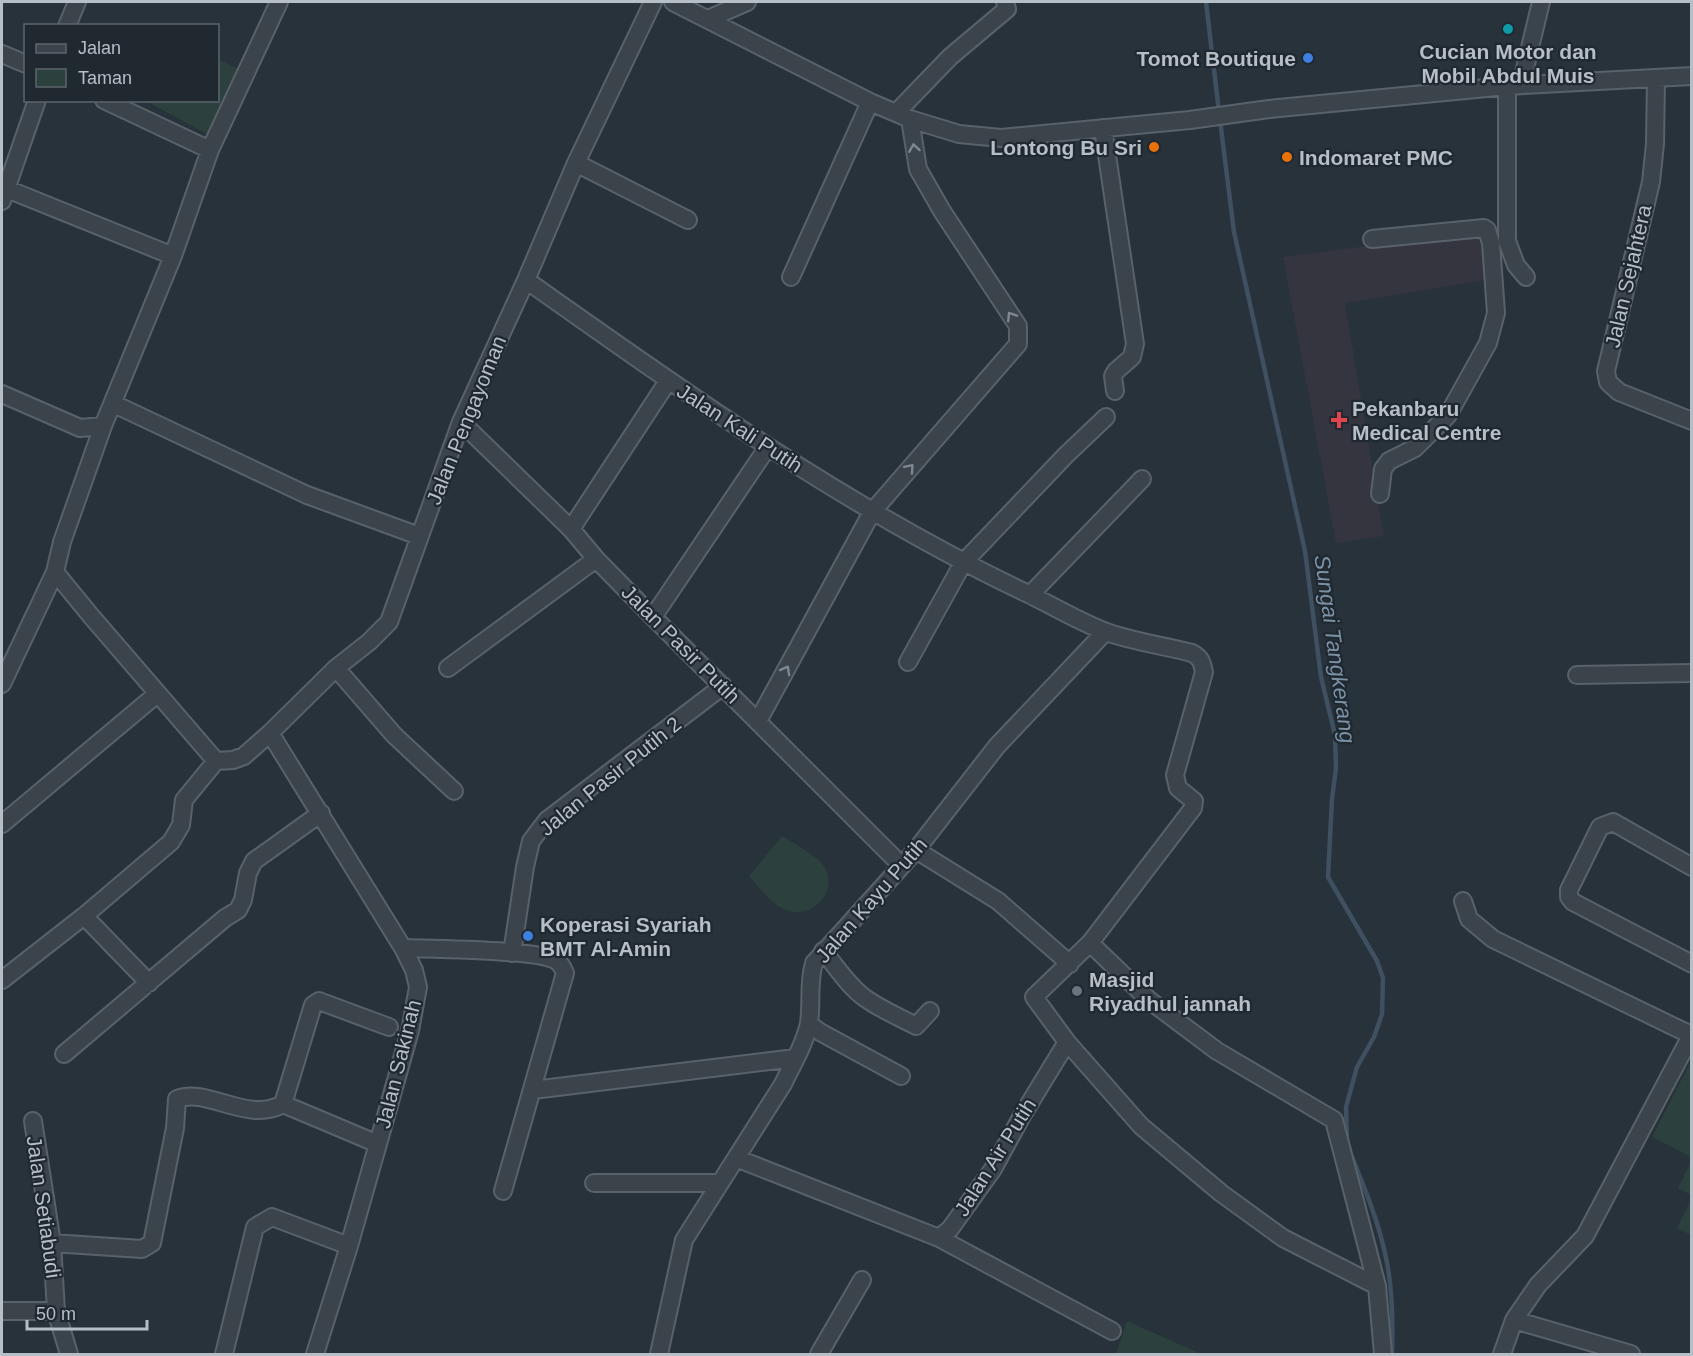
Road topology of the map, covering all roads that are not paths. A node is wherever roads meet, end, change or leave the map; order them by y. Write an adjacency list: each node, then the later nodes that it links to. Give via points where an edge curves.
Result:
1 (77, 2): 9 (street)
2 (279, 2): 20 (street)
3 (653, 2): 21 (street, Jalan Pengayoman)
4 (673, 2): 8 (street)
5 (747, 2): 8 (street)
6 (1005, 2): 18 (street, via 1007,9 950,57)
7 (1541, 2): 14 (street)
8 (708, 19): 17 (street)
9 (68, 24)
10 (2, 54): 11 (street)
11 (24, 63)
12 (1692, 76): 13 (street)
13 (1656, 78): 14 (street); 34 (street, Jalan Sejahtera, via 1651,182 1606,371 1608,382 1619,392)
14 (1514, 85): 19 (street); 27 (street, via 1507,241 1516,265)
15 (36, 102): 22 (street)
16 (108, 102): 20 (street)
17 (870, 102): 18 (street); 26 (street)
18 (903, 116): 19 (street, via 959,134 1001,138); 40 (street, one-way to 18, via 1018,344 1018,326 918,170)
19 (1103, 128): 30 (street, via 1135,344 1132,357 1113,376)
20 (210, 150): 25 (street)
21 (576, 163): 23 (street); 28 (street, Jalan Pengayoman)
22 (3, 192): 25 (street)
23 (688, 220)
24 (1372, 239): 39 (street, via 1484,228 1491,243 1496,313 1488,344 1448,415 1415,448 1389,461 1383,469)
25 (173, 256): 32 (street)
26 (790, 277)
27 (1526, 277)
28 (526, 280): 29 (street, Jalan Kali Putih); 35 (street, Jalan Pengayoman)
29 (668, 381): 37 (street, Jalan Kali Putih); 41 (street)
30 (1115, 391)
31 (2, 394): 36 (street, via 80,428)
32 (114, 404): 36 (street); 42 (street, via 307,495)
33 (1106, 417): 44 (street)
34 (1692, 421)
35 (461, 422): 41 (street, Jalan Pasir Putih); 42 (street, Jalan Pengayoman)
36 (103, 426): 45 (street, via 62,542)
37 (767, 448): 40 (street, Jalan Kali Putih); 47 (street)
38 (1142, 479): 46 (street)
39 (1380, 494)
40 (872, 512): 44 (street, Jalan Kali Putih); 57 (street, one-way to 40)
41 (571, 530): 43 (street, Jalan Pasir Putih)
42 (419, 536): 50 (street, Jalan Pengayoman, via 388,622)
43 (597, 559): 47 (street, Jalan Pasir Putih); 51 (street)
44 (963, 563): 46 (street); 49 (street)
45 (56, 573): 54 (street); 56 (street)
46 (1030, 595): 48 (street)
47 (652, 617): 55 (street, Jalan Pasir Putih)
48 (1105, 632): 63 (street, Jalan Kayu Putih, via 998,746); 68 (street, via 1192,653 1202,662 1204,672 1175,775 1178,788 1194,801 1193,808)
49 (908, 662)
50 (336, 668): 58 (street, Jalan Pengayoman); 60 (street, via 394,735)
51 (448, 668)
52 (1692, 673): 53 (street)
53 (1577, 675)
54 (2, 684)
55 (723, 686): 57 (street, Jalan Pasir Putih); 71 (street, Jalan Pasir Putih 2, via 547,820 531,841)
56 (157, 694): 59 (street); 62 (street)
57 (758, 721): 64 (street, Jalan Pasir Putih)
58 (270, 733): 59 (street, Jalan Pengayoman, via 244,756); 61 (street, Jalan Sakinah)
59 (216, 761): 67 (street, via 184,800 181,825 171,843)
60 (454, 791)
61 (321, 813): 69 (street, Jalan Sakinah); 75 (street, via 254,861 238,910)
62 (2, 824)
63 (916, 850): 64 (street, Jalan Kayu Putih); 72 (street, via 998,901)
64 (901, 865): 70 (street, Jalan Kayu Putih)
65 (1692, 867): 73 (street, via 1613,822 1600,827 1569,890 1573,902)
66 (1463, 901): 79 (street, via 1469,919 1493,939)
67 (84, 915): 74 (street); 75 (street)
68 (1090, 943): 72 (street); 96 (street, via 1149,1000 1216,1051 1334,1120)
69 (403, 948): 71 (street); 87 (street, Jalan Sakinah, via 418,987 410,1031)
70 (823, 951): 76 (street, via 865,998 916,1026); 77 (street, Jalan Kayu Putih, via 810,975)
71 (512, 953): 84 (street, via 559,962 565,973)
72 (1070, 964): 80 (street, via 1034,998)
73 (1692, 964)
74 (2, 980)
75 (149, 983): 81 (street)
76 (930, 1011)
77 (809, 1024): 82 (street, Jalan Kayu Putih); 83 (street)
78 (389, 1027): 85 (street, via 319,1001 313,1005)
79 (1691, 1035): 99 (street, via 1585,1236 1538,1285)
80 (1068, 1042): 92 (street, Jalan Air Putih, via 993,1169 950,1229); 96 (street, via 1141,1126 1221,1193 1283,1238)
81 (64, 1054)
82 (795, 1058): 84 (street); 88 (street, Jalan Kayu Putih)
83 (901, 1076)
84 (533, 1090): 91 (street)
85 (283, 1104): 87 (street); 93 (street, via 273,1110 260,1110 187,1095 177,1099 152,1243 142,1249)
86 (33, 1121): 93 (street, Jalan Setiabudi)
87 (378, 1144): 94 (street, Jalan Sakinah)
88 (736, 1158): 90 (street, Jalan Kayu Putih); 92 (street, Jalan Air Putih)
89 (594, 1183): 90 (street)
90 (719, 1183): 104 (street, Jalan Kayu Putih, via 684,1240)
91 (503, 1191)
92 (939, 1238): 100 (street)
93 (52, 1243): 98 (street, Jalan Setiabudi)
94 (349, 1246): 102 (street, via 272,1217 255,1227); 103 (street, Jalan Sakinah)
95 (862, 1280): 105 (street)
96 (1377, 1286): 106 (street)
97 (2, 1311): 98 (street, Jalan Setiabudi)
98 (56, 1311): 101 (street)
99 (1514, 1320): 107 (street); 108 (street)
100 (1112, 1331)
101 (69, 1354)
102 (224, 1354)
103 (315, 1354)
104 (659, 1354)
105 (819, 1354)
106 (1383, 1354)
107 (1502, 1354)
108 (1631, 1354)

